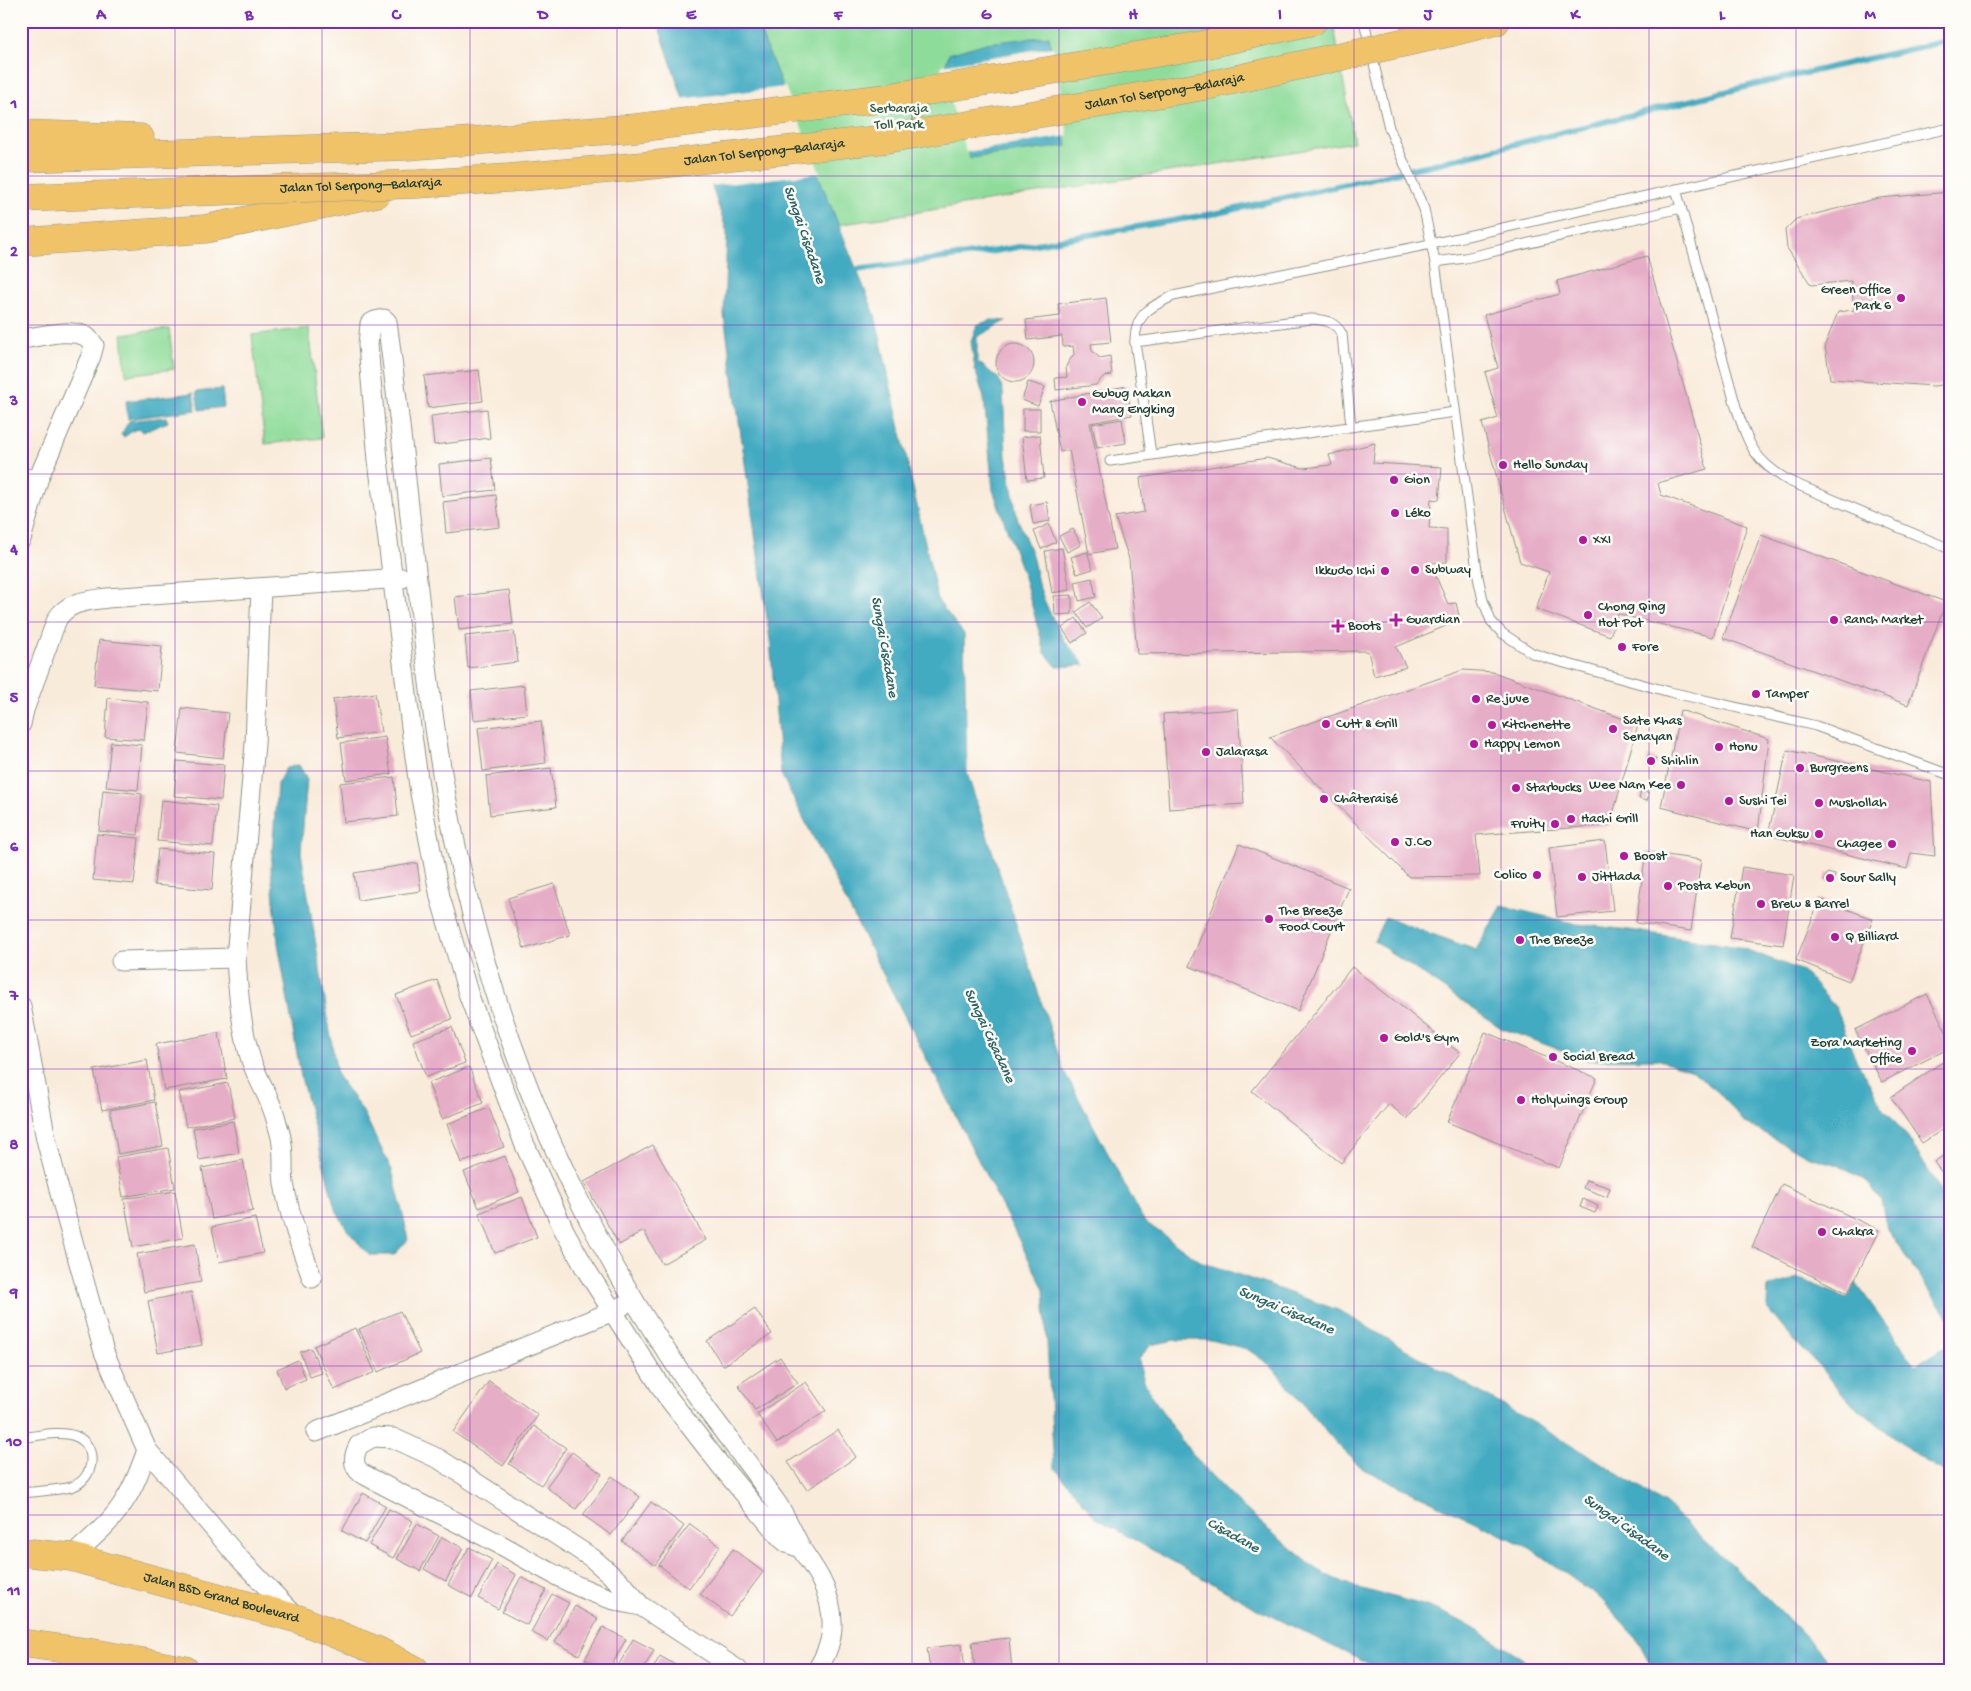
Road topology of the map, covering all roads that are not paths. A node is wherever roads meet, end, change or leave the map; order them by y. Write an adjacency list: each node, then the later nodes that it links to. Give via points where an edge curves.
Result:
1 (1313, 21): 6 (main road, via 1203,45 879,99 636,128)
2 (1364, 21): 13 (lane, via 1389,128 1424,209)
3 (1496, 21): 8 (main road, Jalan Tol Serpong–Balaraja, bridge, via 1210,85 886,139 643,166)
4 (1950, 128): 9 (lane)
5 (21, 134): 6 (main road)
6 (407, 146): 7 (main road)
7 (21, 158)
8 (418, 184): 10 (main road, Jalan Tol Serpong–Balaraja, bridge); 12 (main road, bridge, via 205,229)
9 (1676, 189): 11 (lane); 13 (lane)
10 (21, 198)
11 (1681, 208): 14 (lane, via 1465,258); 23 (lane, via 1736,408 1746,438 1756,455 1771,471 1789,481)
12 (21, 242)
13 (1431, 244): 14 (lane); 16 (lane, via 1173,296 1142,315 1136,325)
14 (1435, 262): 17 (lane)
15 (21, 339): 21 (street, via 77,334 87,337 94,345)
16 (1135, 342): 18 (lane, via 1311,319 1327,320 1342,334); 19 (lane)
17 (1455, 412): 18 (lane); 30 (lane, via 1478,577 1491,621 1502,633 1550,659 1670,692 1816,726)
18 (1351, 426): 19 (lane)
19 (1151, 454): 20 (lane)
20 (1110, 461)
21 (30, 479): 22 (street)
22 (21, 539)
23 (1950, 549)
24 (416, 576): 25 (street); 25 (street, via 388,330 385,320 380,319 370,324 368,345); 28 (street)
25 (392, 580): 26 (street); 29 (street)
26 (261, 588): 27 (street, via 106,598 68,607 57,619); 31 (street, via 255,744)
27 (21, 724)
28 (435, 731): 29 (street); 34 (street, via 466,890)
29 (412, 735): 35 (street, via 440,897)
30 (1950, 775)
31 (236, 958): 32 (street); 36 (street, via 245,1039 277,1122 284,1185)
32 (121, 961)
33 (21, 1006): 43 (street, via 46,1139 104,1352)
34 (508, 1033): 35 (street); 37 (street, via 558,1158)
35 (484, 1039): 38 (street, via 536,1171 564,1230)
36 (312, 1278)
37 (633, 1298): 38 (street); 39 (street)
38 (612, 1312): 40 (street); 41 (street)
39 (706, 1408): 40 (street); 45 (street, via 779,1507)
40 (688, 1423): 45 (street, via 775,1532 787,1543)
41 (316, 1432)
42 (21, 1438): 44 (lane, via 73,1435 84,1440 90,1450 92,1465 87,1477 72,1487)
43 (147, 1450): 47 (street, via 124,1502); 49 (street, via 237,1556)
44 (21, 1493)
45 (801, 1548): 55 (street, via 823,1583 832,1618 829,1646)
46 (21, 1552): 47 (main road, Jalan BSD Grand Boulevard)
47 (71, 1558): 49 (main road, Jalan BSD Grand Boulevard)
48 (641, 1606): 48 (street, via 607,1599 561,1579 361,1473 354,1460 359,1445 373,1437 393,1438 439,1459 592,1558); 54 (street)
49 (298, 1619): 53 (main road, Jalan BSD Grand Boulevard, via 378,1651)
50 (21, 1643): 51 (main road)
51 (100, 1661): 52 (main road)
52 (185, 1670)
53 (415, 1670)
54 (738, 1670)
55 (817, 1670)

